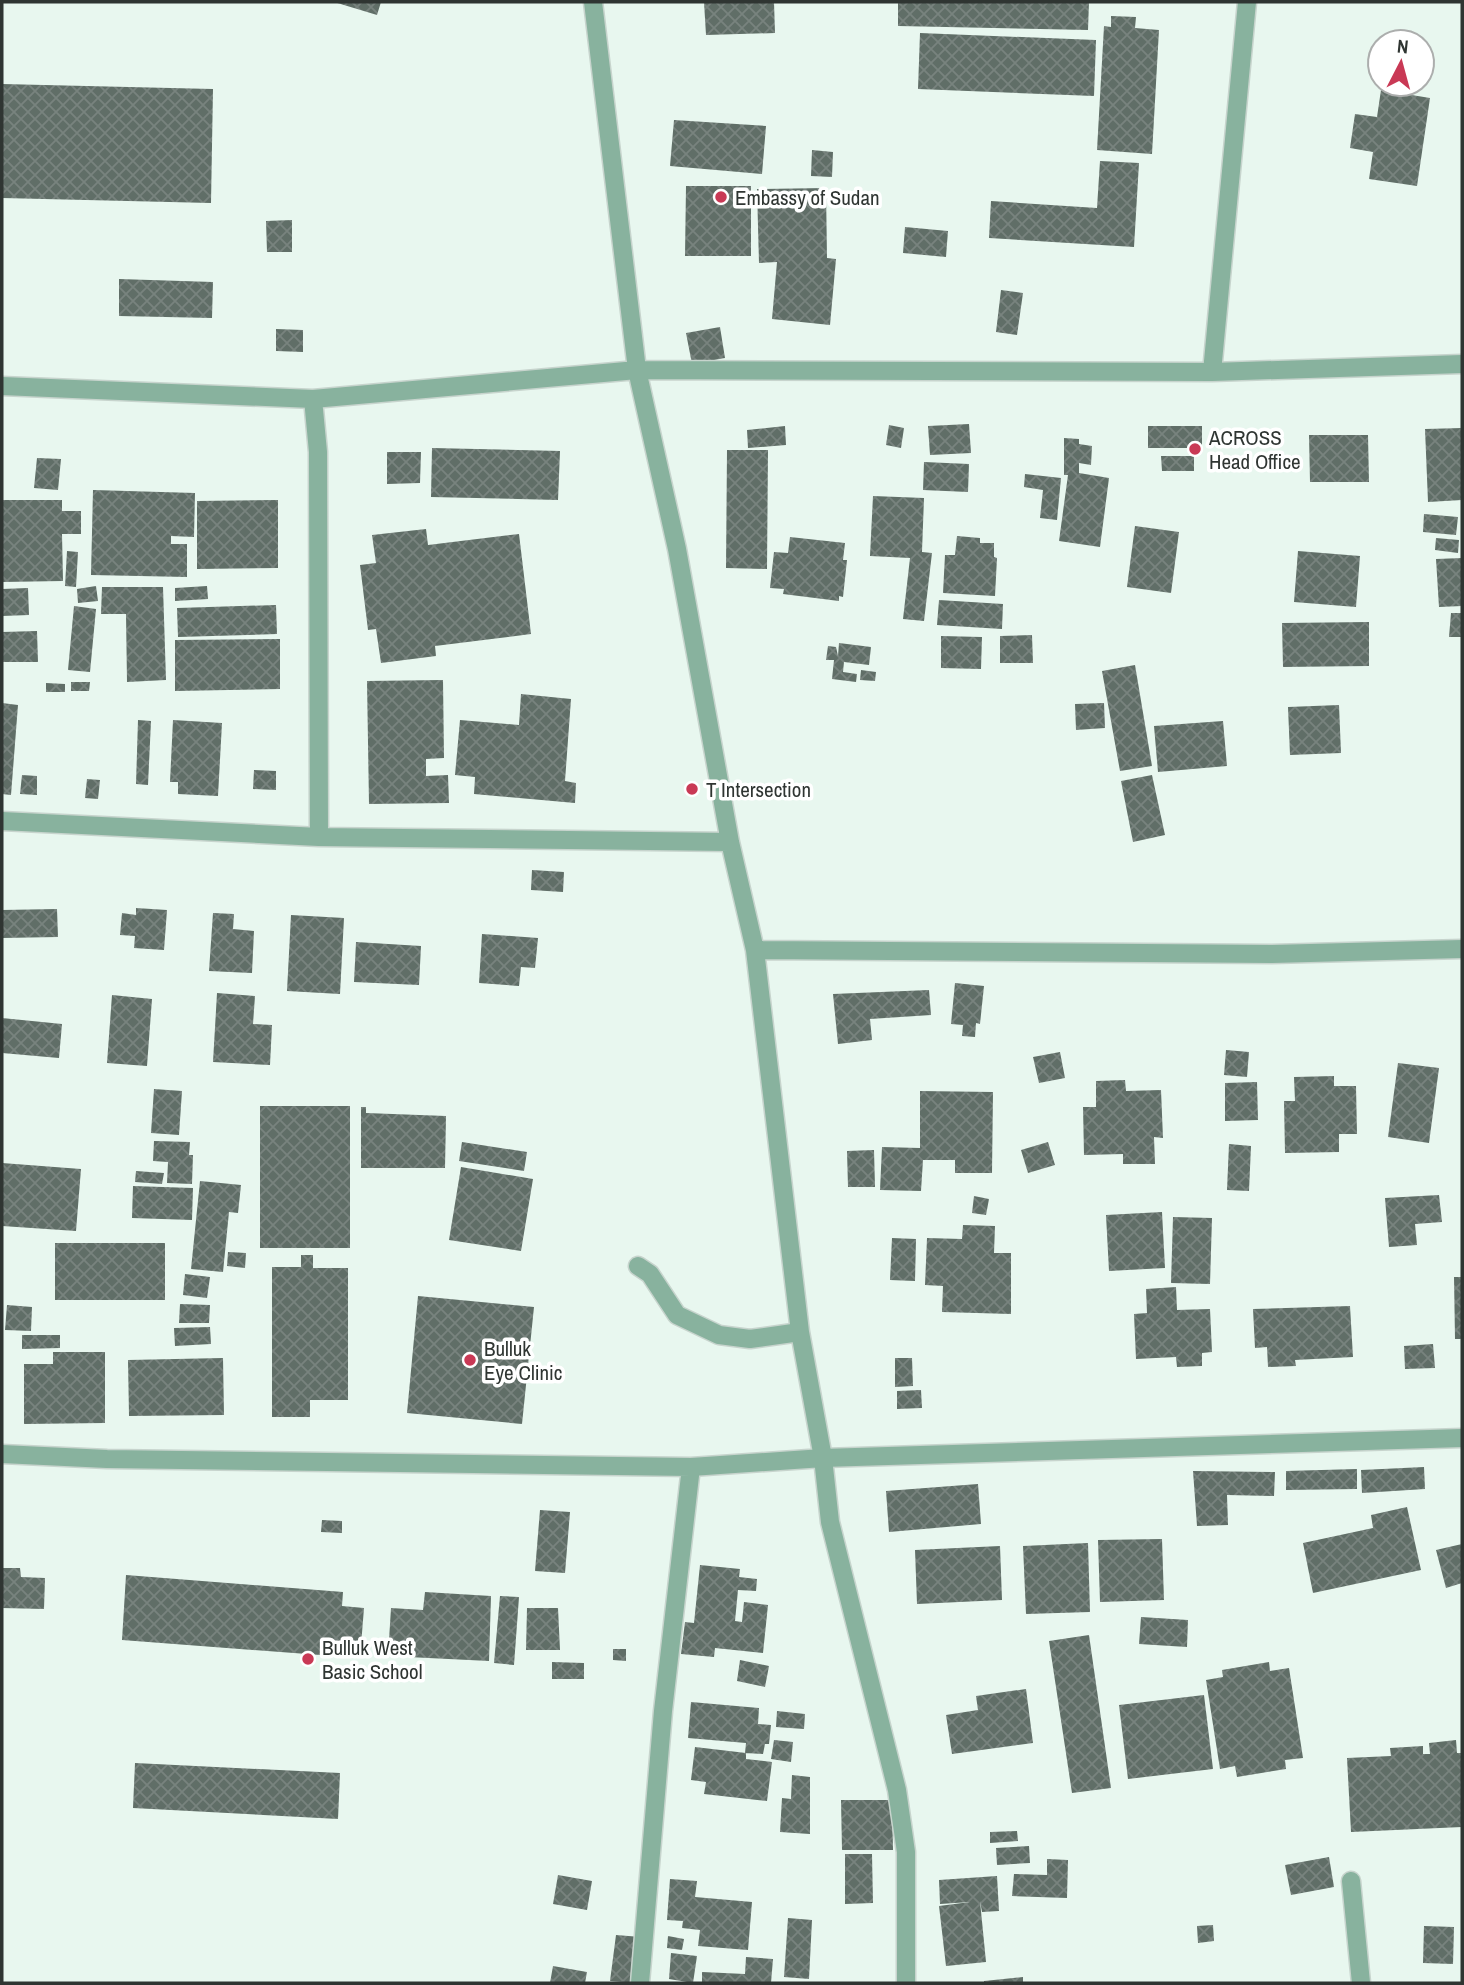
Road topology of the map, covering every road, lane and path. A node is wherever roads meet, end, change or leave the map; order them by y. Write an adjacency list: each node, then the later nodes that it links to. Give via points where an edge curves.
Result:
1 (593, 2): 4 (street)
2 (1247, 2): 5 (street)
3 (1462, 364): 5 (street)
4 (637, 370): 5 (street); 7 (street); 10 (street, via 677,549)
5 (1212, 372)
6 (2, 386): 7 (street)
7 (313, 399): 9 (street, via 318,466)
8 (2, 821): 9 (street)
9 (319, 837): 10 (street)
10 (730, 842): 12 (street)
11 (1462, 949): 12 (street, via 1272,954)
12 (755, 950): 14 (street)
13 (638, 1266): 14 (street, via 650,1275 677,1315 719,1335 750,1339)
14 (800, 1332): 17 (street)
15 (1462, 1438): 17 (street)
16 (2, 1454): 18 (street)
17 (823, 1458): 18 (street); 21 (street, via 830,1522 897,1790 906,1852)
18 (691, 1467): 20 (street, via 663,1711)
19 (1351, 1881): 22 (street)
20 (640, 1983)
21 (906, 1983)
22 (1361, 1983)

